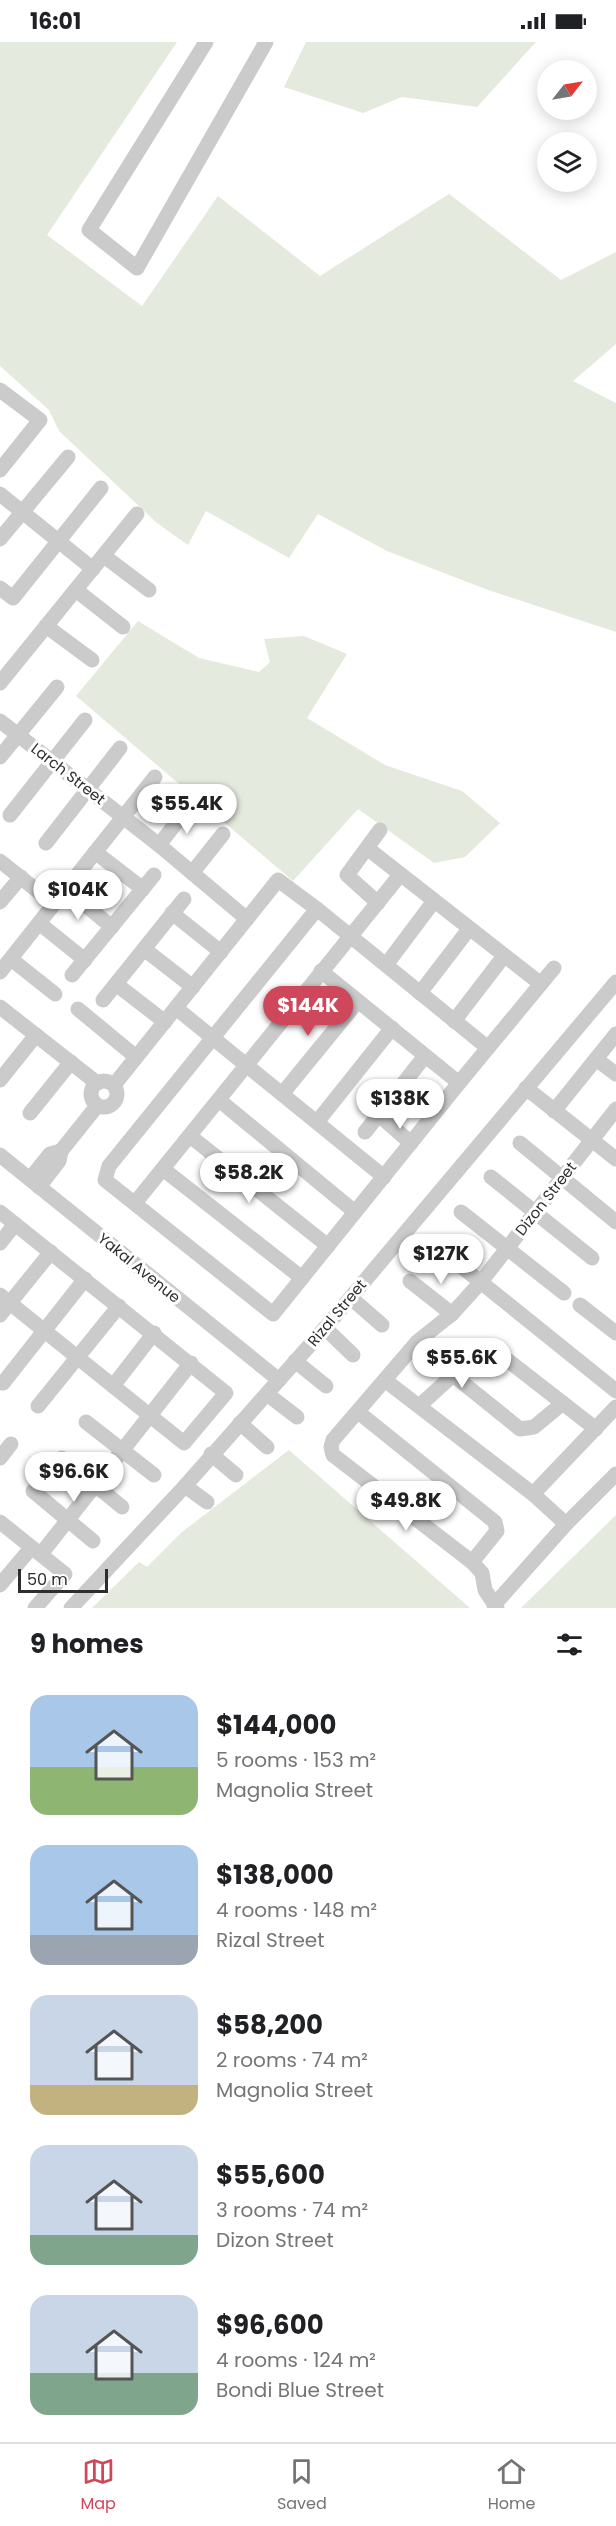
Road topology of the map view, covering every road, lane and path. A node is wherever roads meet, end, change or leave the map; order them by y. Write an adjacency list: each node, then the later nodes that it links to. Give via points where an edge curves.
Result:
1 (206, 42): 2 (street, via 89,230 137,267)
2 (266, 42)
3 (1, 394): 5 (street, via 40,420)
4 (68, 457): 8 (street)
5 (0, 470)
6 (101, 488): 11 (street)
7 (0, 494): 8 (street)
8 (22, 512): 10 (street); 11 (street)
9 (137, 514): 12 (street)
10 (0, 539)
11 (59, 542): 13 (street); 14 (street, via 13,598)
12 (104, 556): 13 (street); 15 (street)
13 (93, 569): 16 (street)
14 (0, 588)
15 (149, 590)
16 (76, 591): 17 (street); 18 (street)
17 (46, 626): 19 (street); 20 (street)
18 (123, 627)
19 (92, 660)
20 (0, 683)
21 (57, 687): 24 (street)
22 (85, 720): 27 (street)
23 (0, 721): 24 (street, Larch Street)
24 (18, 735): 26 (street); 27 (street, Larch Street)
25 (120, 748): 29 (street)
26 (0, 757)
27 (51, 761): 29 (street, Larch Street); 31 (street)
28 (155, 777): 32 (street)
29 (87, 790): 32 (street, Larch Street); 35 (street)
30 (190, 806): 36 (street)
31 (10, 815)
32 (123, 818): 36 (street, Larch Street); 38 (street)
33 (380, 830): 37 (street)
34 (223, 834): 40 (street)
35 (46, 843)
36 (159, 845): 40 (street, Larch Street)
37 (367, 848): 42 (street); 49 (street, via 347,875)
38 (95, 852): 44 (street); 45 (street)
39 (0, 861): 43 (street)
40 (192, 873): 53 (street, Larch Street)
41 (154, 875): 45 (street)
42 (400, 875): 47 (street); 49 (street)
43 (21, 877): 48 (street); 50 (street)
44 (66, 889): 50 (street); 55 (street)
45 (143, 889): 55 (street)
46 (184, 899): 52 (street)
47 (434, 901): 56 (street); 63 (street)
48 (0, 902)
49 (378, 903): 57 (street)
50 (54, 904): 54 (street)
51 (317, 909): 53 (street, via 278,880); 57 (street); 84 (street)
52 (172, 914): 58 (street); 59 (street)
53 (247, 919): 59 (street)
54 (39, 922): 61 (street); 62 (street)
55 (112, 927): 62 (street)
56 (470, 928): 60 (street); 72 (street)
57 (350, 936): 63 (street); 65 (street)
58 (144, 949): 69 (street); 71 (street)
59 (221, 952): 71 (street)
60 (504, 956): 70 (street); 79 (street)
61 (11, 958): 66 (street); 73 (street)
62 (85, 960): 67 (street)
63 (386, 965): 72 (street)
64 (554, 968): 70 (street)
65 (321, 971): 75 (street); 90 (street)
66 (0, 972)
67 (72, 975)
68 (616, 982): 96 (street, Rizal Street)
69 (116, 984): 74 (street); 80 (street)
70 (541, 984): 85 (street)
71 (192, 987): 77 (street)
72 (420, 993): 79 (street)
73 (55, 994)
74 (103, 1000)
75 (358, 1001): 81 (street); 97 (street)
76 (0, 1007): 83 (street)
77 (176, 1008): 80 (street); 84 (street)
78 (78, 1009): 87 (street)
79 (454, 1021): 85 (street)
80 (165, 1022): 87 (street)
81 (392, 1028): 86 (street); 104 (street)
82 (616, 1034): 88 (street)
83 (36, 1035): 89 (street); 92 (street)
84 (212, 1037): 90 (street); 117 (street, via 109,1166 105,1180)
85 (488, 1048): 94 (street)
86 (425, 1056): 94 (street); 103 (street)
87 (136, 1058): 95 (street)
88 (597, 1059): 91 (street); 101 (street)
89 (71, 1062): 93 (street); 102 (street)
90 (247, 1066): 97 (street); 98 (street)
91 (616, 1074)
92 (0, 1080)
93 (97, 1083): 95 (street, via 106,1081); 99 (street, via 91,1095)
94 (459, 1083): 108 (street)
95 (114, 1085): 99 (street, via 115,1103 104,1108)
96 (526, 1088): 101 (street); 135 (street, Rizal Street)
97 (282, 1094): 104 (street)
98 (219, 1100): 106 (street); 119 (street)
99 (97, 1106): 116 (street, via 61,1151 59,1161)
100 (616, 1109): 107 (street, Dizon Street)
101 (554, 1111): 107 (street)
102 (30, 1113)
103 (379, 1115): 105 (street); 108 (street)
104 (316, 1122): 113 (street)
105 (365, 1132)
106 (190, 1136): 112 (street); 125 (street)
107 (592, 1141): 111 (street); 115 (street, Dizon Street)
108 (411, 1143): 113 (street)
109 (520, 1143): 115 (street)
110 (0, 1155): 116 (street, Yakal Avenue)
111 (616, 1159)
112 (163, 1169): 117 (street); 130 (street)
113 (384, 1177): 119 (street)
114 (491, 1177): 121 (street)
115 (562, 1178): 121 (street, Dizon Street); 122 (street)
116 (34, 1183): 151 (street, Yakal Avenue)
117 (135, 1203): 130 (street, via 273,1314)
118 (0, 1212): 123 (street)
119 (355, 1212): 125 (street)
120 (461, 1212): 127 (street)
121 (535, 1213): 127 (street, Dizon Street); 129 (street)
122 (616, 1222)
123 (15, 1224): 124 (street); 128 (street)
124 (0, 1243)
125 (328, 1246): 130 (street)
126 (436, 1246): 133 (street)
127 (507, 1249): 133 (street, Dizon Street); 134 (street)
128 (51, 1252): 131 (street); 136 (street)
129 (592, 1258)
130 (302, 1278)
131 (85, 1279): 138 (street); 143 (street)
132 (410, 1281): 139 (street)
133 (480, 1283): 139 (street, Dizon Street); 156 (street)
134 (564, 1293)
135 (351, 1298): 141 (street); 142 (street, Rizal Street)
136 (5, 1299): 140 (street); 143 (street)
137 (580, 1305): 145 (street)
138 (119, 1306): 144 (street); 147 (street)
139 (452, 1314): 152 (street, Dizon Street, via 418,1341)
140 (0, 1315)
141 (382, 1326)
142 (325, 1328): 146 (street); 148 (street, Rizal Street)
143 (44, 1330): 147 (street); 153 (street)
144 (154, 1334): 149 (street); 154 (street)
145 (616, 1334)
146 (353, 1355)
147 (78, 1358): 154 (street); 159 (street)
148 (295, 1361): 151 (street, Rizal Street); 155 (street)
149 (191, 1363): 163 (street); 163 (street, via 226,1393 184,1443)
150 (453, 1375): 158 (street, via 520,1429 534,1427); 158 (street, via 483,1348 492,1348); 160 (street)
151 (279, 1380): 157 (street, Rizal Street)
152 (386, 1381): 160 (street); 162 (street, Dizon Street)
153 (3, 1383)
154 (113, 1386): 163 (street)
155 (326, 1386)
156 (616, 1391)
157 (267, 1394): 164 (street); 166 (street, Rizal Street)
158 (563, 1403): 167 (street)
159 (38, 1406)
160 (419, 1406): 180 (street)
161 (616, 1407): 167 (street)
162 (358, 1412): 188 (street, via 495,1522 497,1531); 188 (street, Dizon Street, via 333,1440 333,1455)
163 (150, 1415): 170 (street)
164 (297, 1417)
165 (86, 1422): 170 (street)
166 (240, 1423): 169 (street); 171 (street, Rizal Street)
167 (596, 1429): 180 (street)
168 (11, 1444): 172 (street)
169 (267, 1448)
170 (122, 1450): 175 (street); 177 (street)
171 (211, 1454): 176 (street); 178 (street, Rizal Street)
172 (0, 1458)
173 (62, 1458): 177 (street)
174 (616, 1474): 185 (street)
175 (154, 1475)
176 (236, 1475)
177 (95, 1484): 182 (street); 183 (street)
178 (185, 1486): 181 (street); 192 (street, Rizal Street)
179 (33, 1491): 183 (street)
180 (533, 1494): 185 (street)
181 (207, 1502)
182 (122, 1507)
183 (69, 1520): 186 (street); 187 (street)
184 (0, 1522): 187 (street)
185 (566, 1524): 190 (street)
186 (93, 1540)
187 (36, 1551): 189 (street); 191 (street, via 64,1574)
188 (472, 1562): 190 (street, via 482,1573 485,1590)
189 (0, 1585)
190 (495, 1606)
191 (35, 1608)
192 (71, 1608)

